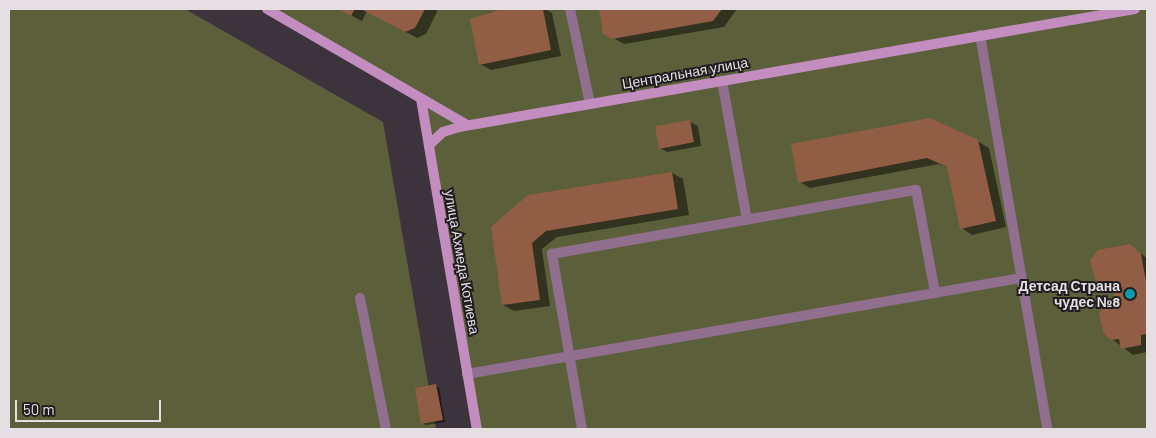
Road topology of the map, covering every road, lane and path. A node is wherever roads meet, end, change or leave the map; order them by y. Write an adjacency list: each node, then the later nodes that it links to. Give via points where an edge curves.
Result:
1 (267, 9): 6 (street)
2 (570, 9): 7 (lane)
3 (1135, 9): 4 (street, Центральная улица)
4 (980, 35): 5 (street, Центральная улица); 11 (lane)
5 (722, 81): 7 (street, Центральная улица); 10 (lane)
6 (421, 98): 8 (street); 9 (street, улица Ахмеда Котиева)
7 (590, 104): 8 (street, Центральная улица)
8 (467, 125): 9 (street, Центральная улица, via 443,132)
9 (429, 144): 15 (street, улица Ахмеда Котиева)
10 (747, 220): 12 (lane, via 916,190); 14 (lane, via 552,254)
11 (1021, 278): 12 (lane); 19 (lane)
12 (935, 293): 14 (lane)
13 (360, 298): 16 (lane)
14 (569, 356): 15 (lane); 18 (lane)
15 (467, 374): 17 (street, улица Ахмеда Котиева)
16 (386, 429)
17 (477, 429)
18 (582, 429)
19 (1047, 429)

